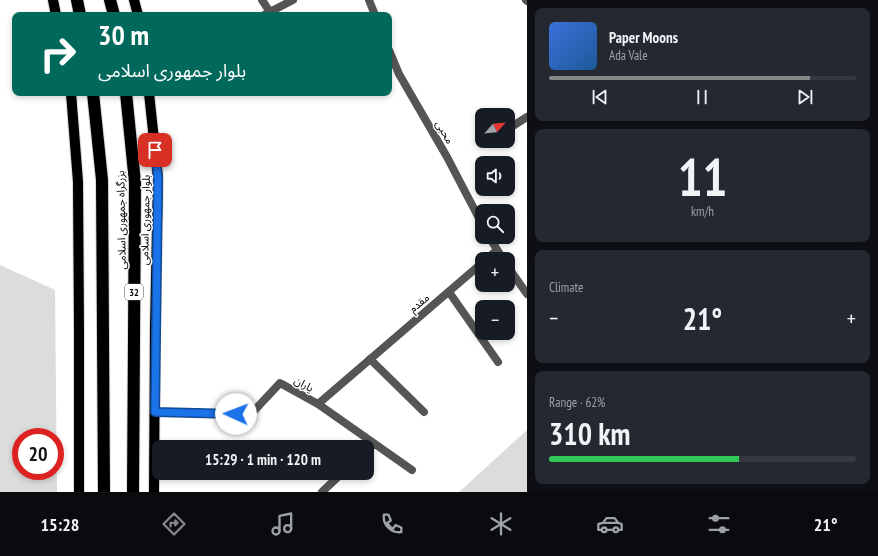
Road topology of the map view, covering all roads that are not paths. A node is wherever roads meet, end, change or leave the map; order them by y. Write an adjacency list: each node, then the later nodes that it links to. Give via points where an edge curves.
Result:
1 (53, 0): 8 (main road)
2 (77, 0): 9 (highway)
3 (110, 0): 10 (highway)
4 (134, 0): 11 (main road)
5 (262, 0): 12 (street)
6 (293, 0): 13 (street)
7 (369, 0): 14 (street)
8 (55, 12)
9 (79, 12)
10 (113, 12)
11 (137, 12)
12 (266, 12)
13 (271, 12)
14 (374, 12)
15 (392, 58): 22 (street, محبی, via 398,74)
16 (71, 96): 38 (main road, via 78,182)
17 (93, 96): 39 (highway, بزرگراه جمهوری اسلامی, via 102,180)
18 (126, 96): 40 (highway, بزرگراه جمهوری اسلامی / 32, via 136,183)
19 (149, 96): 32 (main road, بلوار جمهوری اسلامی / 32, via 158,178)
20 (527, 117): 21 (street)
21 (515, 125)
22 (475, 211)
23 (493, 244): 24 (street)
24 (497, 250)
25 (475, 269): 27 (street, مقدم)
26 (515, 276): 28 (street)
27 (449, 292): 29 (street, مقدم); 30 (street)
28 (527, 294)
29 (370, 359): 31 (street, مقدم); 33 (street)
30 (498, 362)
31 (318, 404): 32 (street, یاران, via 280,383 251,414); 34 (street, یاران)
32 (155, 412): 41 (main road, بلوار جمهوری اسلامی / 32)
33 (424, 412)
34 (368, 440)
35 (374, 444): 36 (street, یاران)
36 (412, 470)
37 (335, 480): 42 (street)
38 (79, 492)
39 (104, 492)
40 (133, 492)
41 (154, 492)
42 (322, 492)

